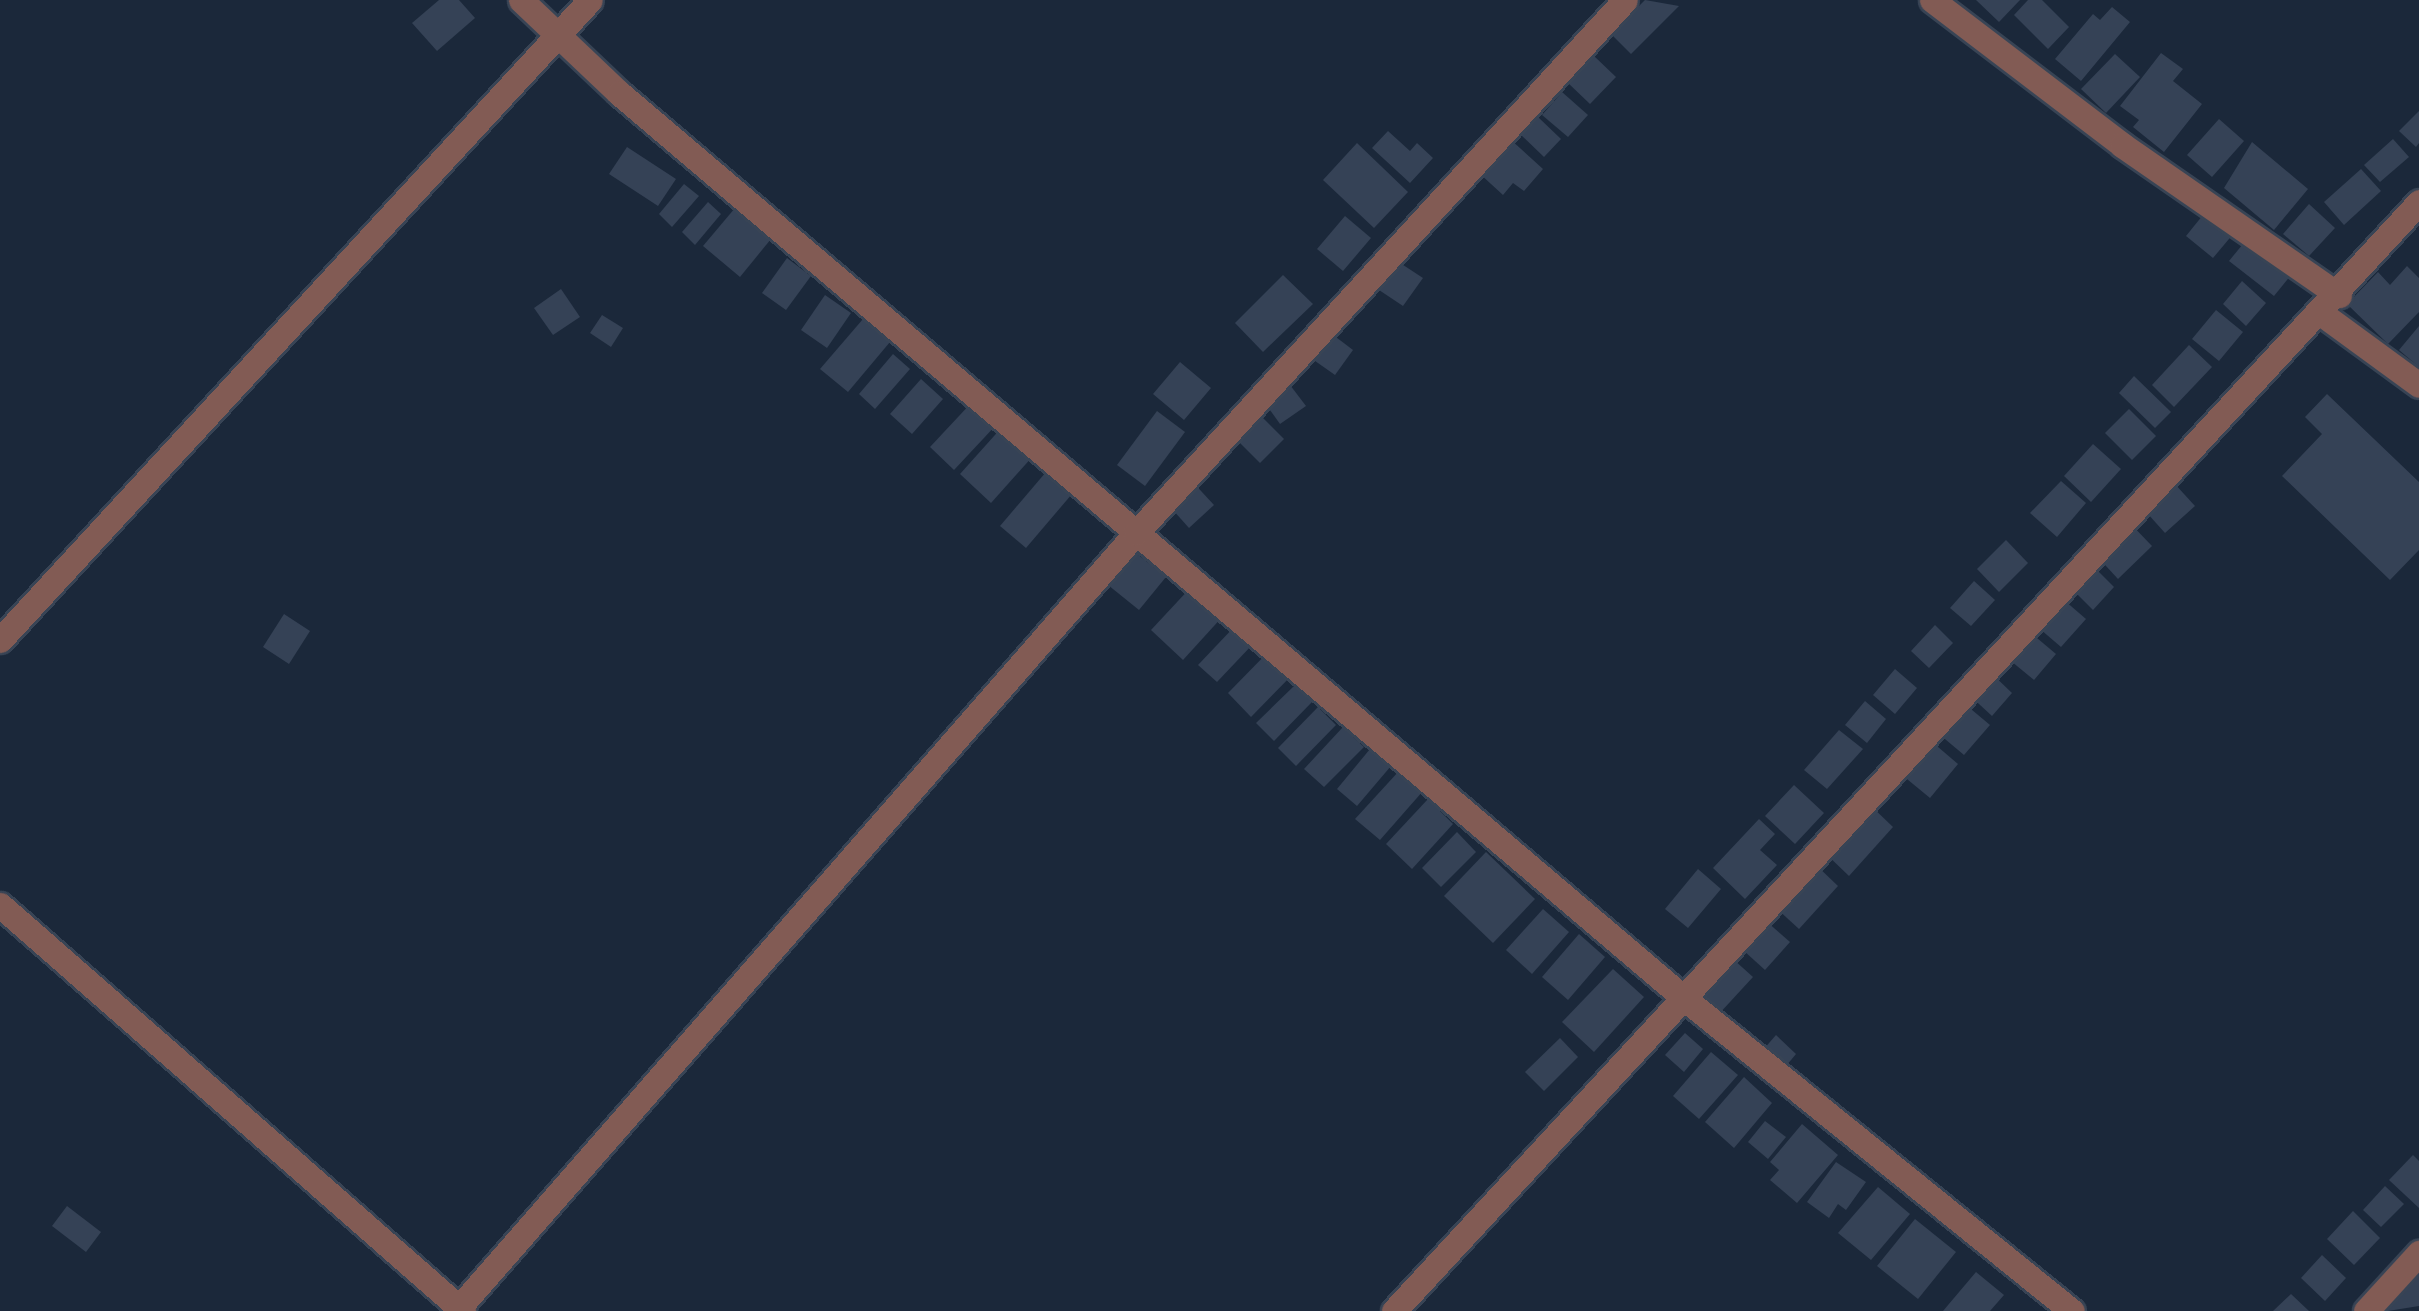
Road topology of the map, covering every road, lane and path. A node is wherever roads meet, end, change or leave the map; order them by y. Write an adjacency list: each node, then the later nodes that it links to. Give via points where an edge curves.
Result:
1 (521, 0): 5 (street)
2 (590, 0): 5 (street)
3 (1625, 0): 9 (street)
4 (1932, 0): 7 (street)
5 (558, 35): 9 (street); 10 (street)
6 (2419, 202): 7 (street)
7 (2331, 304): 8 (street); 12 (street)
8 (2419, 386)
9 (1136, 533): 12 (street); 14 (street)
10 (0, 640)
11 (0, 904): 14 (street)
12 (1684, 999): 15 (street); 16 (street)
13 (2419, 1253): 17 (street)
14 (459, 1310)
15 (1394, 1311)
16 (2072, 1311)
17 (2366, 1311)

